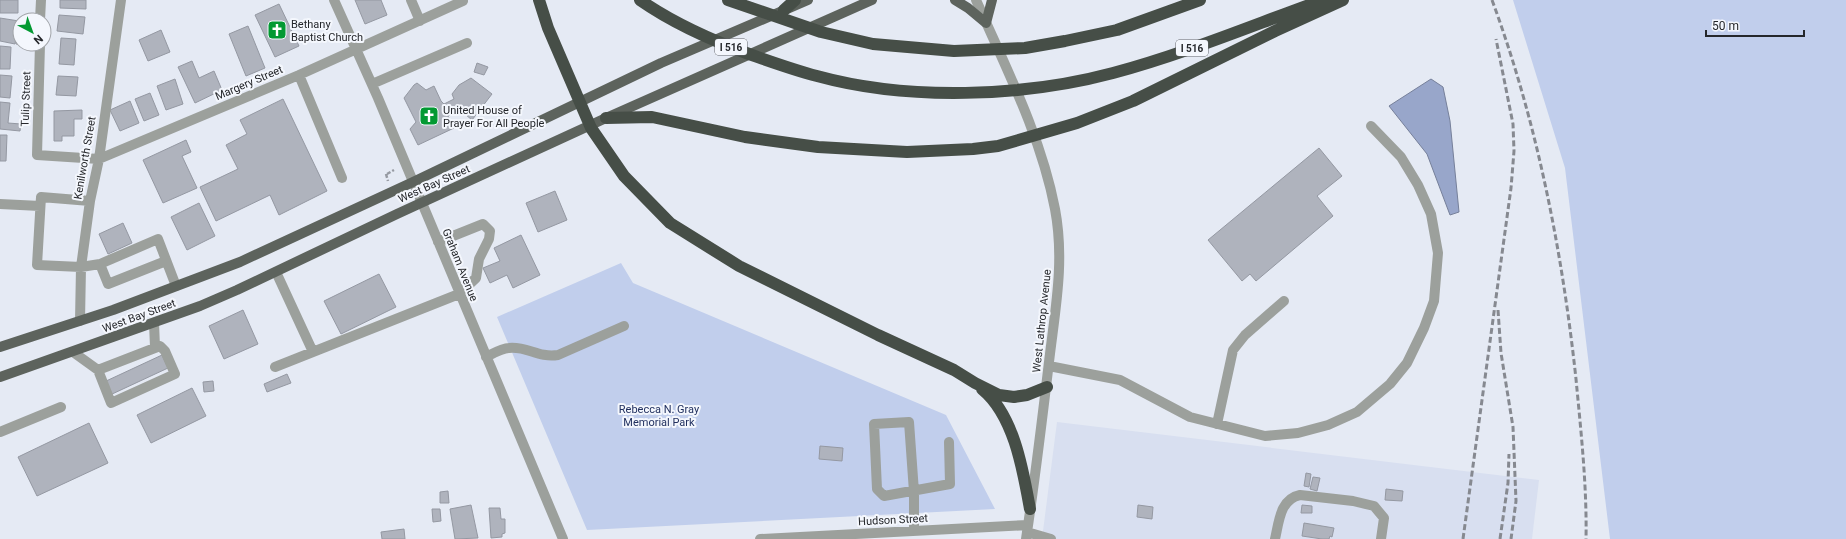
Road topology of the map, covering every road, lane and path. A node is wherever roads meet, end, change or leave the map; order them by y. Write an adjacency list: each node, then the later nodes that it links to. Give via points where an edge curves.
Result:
1 (41, 0): 21 (street)
2 (121, 0): 32 (street, Kenilworth Street)
3 (334, 0): 25 (street, Graham Avenue)
4 (411, 0): 22 (street)
5 (539, 0): 61 (highway, via 548,28 591,128 624,176 670,223 739,266 954,370)
6 (746, 0): 20 (highway)
7 (795, 0): 19 (highway)
8 (808, 0): 19 (main road, West Bay Street)
9 (872, 0): 29 (main road, West Bay Street)
10 (955, 0): 23 (main road)
11 (976, 0): 23 (street, West Lathrop Avenue)
12 (992, 0): 23 (main road)
13 (1200, 0): 20 (highway, via 1117,30 1065,41 1025,48 954,51 873,44 821,32)
14 (1323, 0): 18 (highway, I 516, via 1173,55 1112,73 1058,85 954,93 904,91 819,77 724,44 688,28)
15 (1343, 0): 29 (highway, via 1133,101 1077,123 998,146 907,152 818,147 745,136 652,117)
16 (463, 1): 22 (street, Margery Street)
17 (730, 1): 20 (highway)
18 (644, 3)
19 (784, 10): 36 (main road, West Bay Street, via 661,63)
20 (761, 11)
21 (40, 12)
22 (420, 20): 25 (street, Margery Street)
23 (986, 23): 57 (street, West Lathrop Avenue, via 1031,127 1046,169 1056,210 1061,252 1058,307)
24 (467, 43): 28 (street)
25 (356, 50): 27 (street, Margery Street); 28 (street, Graham Avenue)
26 (40, 52): 31 (street, Tulip Street)
27 (299, 75): 32 (street, Margery Street); 34 (street)
28 (372, 84): 36 (street, Graham Avenue)
29 (606, 118): 38 (main road, West Bay Street)
30 (1371, 126): 64 (street, via 1401,157 1418,184 1431,214 1438,253 1434,301 1407,363 1390,384 1357,412 1328,425 1298,433 1266,436)
31 (37, 155): 32 (street, Margery Street)
32 (98, 159): 37 (street, Kenilworth Street)
33 (394, 170): 35 (path, via 386,174)
34 (342, 178)
35 (388, 181)
36 (413, 182): 38 (street, Graham Avenue); 46 (main road, West Bay Street, via 240,262)
37 (90, 201): 40 (street, via 41,197); 44 (street, Kenilworth Street)
38 (422, 203): 41 (street, Graham Avenue); 45 (main road, West Bay Street)
39 (0, 204): 40 (street)
40 (40, 206): 44 (street, via 37,265)
41 (438, 242): 47 (street, Graham Avenue); 47 (street, via 483,224 490,230 489,239 479,259 476,278)
42 (166, 261): 43 (street, via 108,284); 43 (street, via 158,239); 46 (street)
43 (100, 264): 44 (street)
44 (81, 267): 49 (street, Kenilworth Street)
45 (276, 272): 50 (main road, West Bay Street, via 200,306); 55 (street)
46 (176, 286): 49 (main road, West Bay Street)
47 (459, 294): 55 (street); 56 (street, Graham Avenue)
48 (1284, 301): 64 (street, via 1245,335 1233,350)
49 (80, 321): 52 (main road, West Bay Street)
50 (154, 323): 53 (street); 54 (main road, West Bay Street)
51 (624, 326): 56 (street, via 558,355 547,357 527,350 508,348)
52 (0, 347)
53 (155, 347): 59 (street); 59 (street, via 160,346 165,351 175,374 111,403)
54 (73, 352): 59 (street); 60 (main road, West Bay Street)
55 (313, 352): 58 (street)
56 (486, 357): 71 (street, Graham Avenue)
57 (1049, 366): 62 (street, West Lathrop Avenue); 64 (street, via 1120,380 1190,417)
58 (275, 367)
59 (98, 370)
60 (0, 377)
61 (975, 383): 62 (highway, via 999,394 1014,397); 68 (highway, via 989,394 1011,432 1019,455)
62 (1047, 387): 68 (street, West Lathrop Avenue)
63 (61, 407): 65 (street)
64 (1217, 424)
65 (0, 432)
66 (949, 442): 67 (street, via 950,484)
67 (914, 492): 67 (street, via 909,422 874,424 877,489 884,496); 69 (street)
68 (1030, 508): 70 (street, West Lathrop Avenue)
69 (914, 531): 70 (street, Hudson Street); 72 (street, Hudson Street)
70 (1027, 532): 73 (street, Hudson Street)
71 (563, 539)
72 (760, 539)
73 (1051, 539)
74 (1275, 539): 75 (street, via 1281,512 1286,503 1300,495 1374,506 1384,518)
75 (1381, 539)

